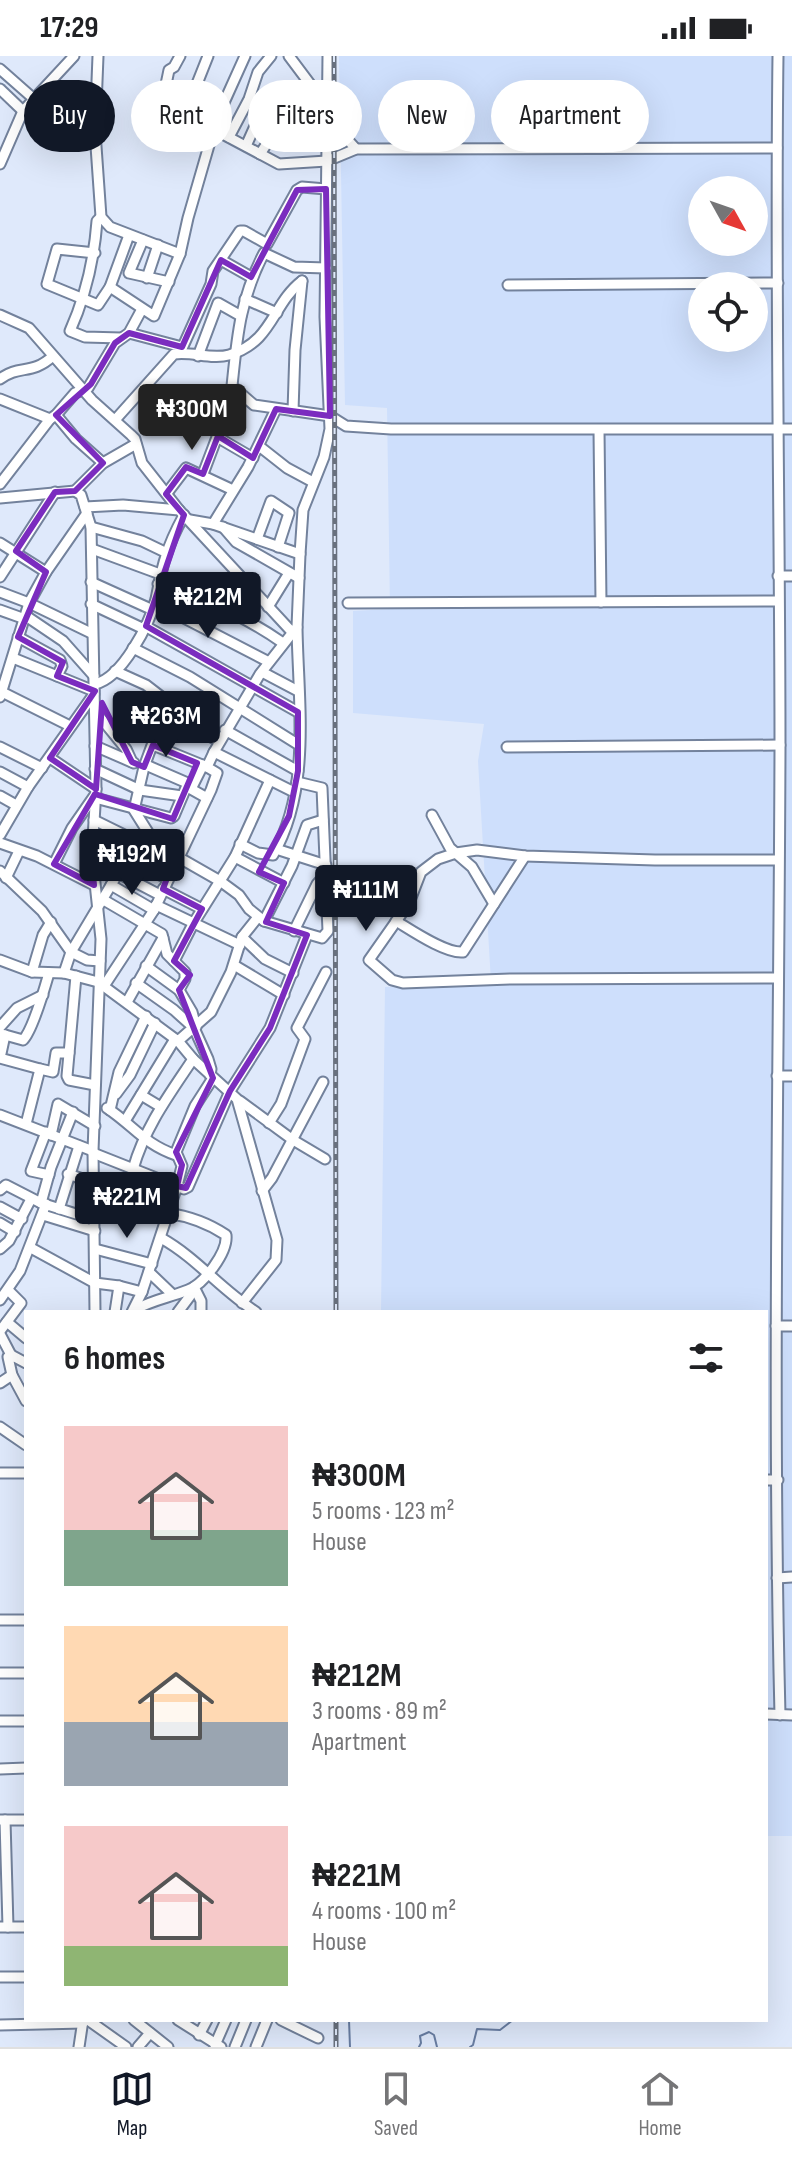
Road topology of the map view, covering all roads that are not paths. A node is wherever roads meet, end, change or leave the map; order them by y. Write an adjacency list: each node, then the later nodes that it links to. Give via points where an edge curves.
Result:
1 (74, 56): 11 (street)
2 (98, 56): 35 (street, via 95,132)
3 (180, 56): 12 (street)
4 (208, 56): 13 (street)
5 (271, 56): 21 (street, via 258,72)
6 (289, 56): 15 (street)
7 (328, 56): 16 (street)
8 (778, 56): 26 (street)
9 (240, 58): 14 (street)
10 (0, 69): 18 (street)
11 (52, 80)
12 (167, 80)
13 (198, 80)
14 (232, 80)
15 (306, 80)
16 (328, 80)
17 (0, 89): 19 (street)
18 (24, 90)
19 (23, 111): 22 (street)
20 (0, 130): 22 (street)
21 (232, 131)
22 (11, 139): 33 (street)
23 (232, 139): 25 (street)
24 (248, 142): 25 (street)
25 (246, 146): 31 (street)
26 (777, 148): 27 (street); 47 (street)
27 (362, 149)
28 (207, 152): 41 (street)
29 (327, 152): 32 (street)
30 (349, 152): 32 (street)
31 (260, 154): 32 (street, via 281,164)
32 (327, 161): 34 (street)
33 (0, 164)
34 (326, 189): 39 (street, via 297,190); 43 (street)
35 (101, 217): 36 (street); 40 (street)
36 (129, 235): 37 (street); 49 (street)
37 (143, 240): 38 (street); 45 (street, via 129,271)
38 (158, 245): 41 (street); 45 (street)
39 (266, 249): 42 (street, via 242,230); 43 (street, via 294,267); 44 (street)
40 (95, 253): 51 (street); 51 (street, via 57,249 46,281)
41 (180, 254): 46 (street)
42 (221, 260): 44 (street); 57 (street)
43 (326, 268): 66 (street)
44 (251, 277): 50 (street)
45 (147, 278): 46 (street)
46 (169, 282): 52 (street, via 154,316)
47 (778, 283): 48 (street); 69 (street)
48 (508, 285)
49 (110, 287): 51 (street, via 98,305); 52 (street)
50 (245, 299): 53 (street); 55 (street)
51 (84, 300): 56 (street, via 70,331 85,337)
52 (142, 309): 56 (street)
53 (277, 313): 58 (street, via 260,338); 65 (street, via 303,281)
54 (0, 315): 59 (street, via 29,328)
55 (241, 316): 58 (street); 60 (street, via 218,303)
56 (126, 336): 57 (street); 62 (street)
57 (181, 350): 60 (street); 68 (street)
58 (233, 353): 60 (street); 64 (street, via 232,386 251,403)
59 (53, 356): 61 (street, via 38,368); 62 (street)
60 (198, 356)
61 (0, 379)
62 (82, 389): 67 (street); 68 (street)
63 (0, 399): 67 (street)
64 (276, 409): 65 (street); 73 (street)
65 (293, 411): 66 (street)
66 (330, 416): 71 (street, via 346,426 391,429); 77 (street, via 328,448)
67 (53, 417): 75 (street); 78 (street)
68 (115, 420): 72 (street)
69 (779, 429): 70 (street); 71 (street); 97 (street)
70 (792, 429)
71 (599, 430): 104 (street)
72 (136, 444): 75 (street); 82 (street, via 142,463)
73 (259, 446): 74 (street); 77 (street)
74 (253, 458): 76 (street, via 217,437); 79 (street)
75 (103, 463): 80 (street)
76 (203, 474): 79 (street); 82 (street, via 185,468)
77 (313, 482): 94 (street, via 303,510)
78 (0, 484)
79 (233, 490): 86 (street)
80 (75, 491): 81 (street); 84 (street)
81 (55, 492): 83 (street); 92 (street)
82 (167, 493): 85 (street)
83 (0, 498)
84 (86, 510): 85 (street, via 123,505); 87 (street); 95 (street)
85 (184, 515): 86 (street); 93 (street); 109 (street)
86 (218, 525): 88 (street); 96 (street, via 236,542)
87 (91, 527): 91 (street); 93 (street)
88 (257, 539): 90 (street); 90 (street, via 271,501 289,513)
89 (0, 543): 92 (street)
90 (278, 547): 94 (street)
91 (92, 549): 100 (street); 101 (street)
92 (16, 551): 95 (street); 99 (street)
93 (167, 553): 100 (street)
94 (300, 554): 96 (street)
95 (46, 572): 105 (street)
96 (294, 575): 109 (street); 113 (street)
97 (778, 576): 98 (street); 103 (street)
98 (792, 576)
99 (0, 577)
100 (159, 579): 108 (street); 116 (street)
101 (91, 582): 107 (street); 108 (street)
102 (0, 592): 105 (street)
103 (778, 601): 104 (street); 136 (street)
104 (601, 602): 106 (street)
105 (29, 603): 111 (street); 114 (street)
106 (348, 603)
107 (91, 604): 112 (street); 114 (street)
108 (154, 607): 112 (street); 119 (street)
109 (268, 607): 113 (street)
110 (0, 610): 111 (street)
111 (25, 617): 115 (street); 123 (street, via 63,641)
112 (145, 627): 117 (street); 124 (street)
113 (295, 630): 116 (street); 125 (street)
114 (91, 633): 123 (street)
115 (18, 637): 118 (street); 122 (street, via 60,660)
116 (283, 643): 119 (street)
117 (133, 648): 120 (street); 127 (street)
118 (13, 658): 122 (street); 126 (street)
119 (269, 662): 121 (street)
120 (115, 671): 123 (street); 130 (street, via 166,698)
121 (262, 672): 124 (street); 125 (street)
122 (57, 676): 123 (street)
123 (94, 686): 128 (street); 131 (street)
124 (252, 686): 127 (street); 129 (street)
125 (298, 691): 129 (street)
126 (1, 694): 131 (street)
127 (238, 709): 132 (street); 135 (street)
128 (95, 711): 137 (street); 142 (street)
129 (298, 712): 135 (street)
130 (165, 714): 133 (street); 134 (street)
131 (70, 726): 141 (street)
132 (225, 730): 133 (street); 147 (street)
133 (219, 741): 140 (street)
134 (153, 745): 143 (street); 144 (street)
135 (299, 745): 147 (street)
136 (780, 745): 139 (street); 163 (street)
137 (95, 746): 142 (street); 146 (street)
138 (0, 747): 145 (street)
139 (507, 747)
140 (214, 752): 144 (street); 149 (street)
141 (50, 758): 145 (street); 154 (street)
142 (132, 762): 143 (street)
143 (145, 766): 150 (street); 153 (street)
144 (205, 766): 150 (street); 157 (street, via 217,775)
145 (42, 768): 151 (street)
146 (95, 769): 153 (street); 154 (street)
147 (298, 771): 152 (street)
148 (0, 772): 151 (street)
149 (270, 780): 152 (street); 168 (street)
150 (190, 784): 156 (street); 157 (street, via 192,791)
151 (28, 787): 158 (street)
152 (296, 787): 162 (street, via 322,788); 170 (street)
153 (140, 790): 156 (street); 159 (street)
154 (95, 794): 159 (street); 161 (street); 180 (street)
155 (0, 796): 158 (street)
156 (182, 796): 159 (street, via 172,817)
157 (207, 798): 173 (street)
158 (16, 805): 165 (street)
159 (134, 810): 166 (street)
160 (432, 815): 174 (street)
161 (94, 820): 169 (street); 172 (street)
162 (323, 820): 175 (street, via 307,825); 181 (street)
163 (779, 823): 164 (street); 179 (street)
164 (792, 824)
165 (0, 835)
166 (154, 839): 172 (street); 173 (street)
167 (0, 843): 171 (street)
168 (240, 844): 170 (street, via 270,856); 177 (street)
169 (92, 846): 178 (street); 187 (street)
170 (276, 849): 175 (street)
171 (19, 851): 180 (street); 183 (street)
172 (161, 853): 184 (street)
173 (180, 853): 184 (street); 185 (street)
174 (456, 853): 176 (street); 191 (street, via 472,867); 195 (street, via 421,872)
175 (297, 855): 181 (street); 186 (street)
176 (525, 856): 179 (street); 191 (street)
177 (235, 857): 185 (street); 186 (street)
178 (126, 860): 182 (street); 184 (street)
179 (778, 860): 215 (street)
180 (54, 864): 187 (street)
181 (326, 870): 199 (street); 200 (street, via 328,931 322,938)
182 (118, 873): 188 (street); 189 (street)
183 (3, 875): 196 (street)
184 (167, 878): 189 (street)
185 (220, 881): 193 (street); 194 (street)
186 (284, 883): 194 (street)
187 (94, 885): 190 (street)
188 (111, 885): 190 (street); 192 (street)
189 (162, 892): 192 (street); 193 (street)
190 (100, 902): 197 (street); 203 (street); 205 (street)
191 (494, 904): 195 (street, via 467,949 457,953)
192 (155, 907): 197 (street); 198 (street)
193 (202, 909): 198 (street)
194 (261, 919): 199 (street); 202 (street)
195 (396, 921): 215 (street, via 369,960 397,982)
196 (51, 922): 203 (street); 209 (street)
197 (147, 923): 201 (street); 217 (street)
198 (193, 924): 202 (street); 206 (street)
199 (294, 931): 200 (street)
200 (307, 935): 213 (street)
201 (163, 938): 206 (street); 208 (street)
202 (241, 941): 207 (street); 213 (street)
203 (71, 952): 205 (street); 212 (street)
204 (0, 960): 209 (street)
205 (100, 961): 217 (street)
206 (174, 961): 218 (street, via 185,972)
207 (234, 965): 220 (street); 225 (street, via 211,1012)
208 (146, 966): 216 (street); 218 (street)
209 (32, 972): 211 (street)
210 (326, 972): 245 (street, via 297,1028 305,1039)
211 (49, 973): 212 (street); 219 (street)
212 (64, 973): 214 (street)
213 (293, 973): 220 (street)
214 (76, 976): 217 (street); 228 (street)
215 (776, 978): 232 (street)
216 (136, 983): 221 (street); 222 (street)
217 (101, 984): 221 (street); 235 (street)
218 (182, 993): 222 (street); 225 (street)
219 (43, 995): 226 (street, via 17,1008); 226 (street, via 25,1039)
220 (284, 995): 237 (street)
221 (127, 1002): 223 (street)
222 (174, 1010): 225 (street)
223 (146, 1016): 224 (street); 238 (street)
224 (155, 1023): 227 (street); 238 (street)
225 (195, 1027): 227 (street); 231 (street)
226 (2, 1032): 230 (street, via 0,1058)
227 (176, 1040): 229 (street); 236 (street)
228 (69, 1053): 230 (street, via 56,1053 53,1072); 235 (street, via 68,1078)
229 (193, 1059): 231 (street); 240 (street)
230 (40, 1069): 246 (street)
231 (212, 1076): 237 (street); 253 (street)
232 (777, 1076): 233 (street); 293 (street)
233 (792, 1076)
234 (323, 1082): 250 (street)
235 (95, 1085): 239 (street)
236 (141, 1095): 240 (street); 244 (street)
237 (234, 1095): 245 (street); 259 (street, via 188,1187); 261 (street)
238 (113, 1097): 241 (street)
239 (95, 1099): 241 (street); 247 (street)
240 (161, 1107): 249 (street)
241 (110, 1110): 244 (street)
242 (73, 1112): 247 (street); 248 (street); 248 (street, via 56,1106)
243 (0, 1115): 246 (street)
244 (125, 1121): 249 (street)
245 (269, 1123): 250 (street)
246 (26, 1124): 248 (street)
247 (95, 1126): 252 (street)
248 (53, 1135): 251 (street); 257 (street); 257 (street, via 31,1171)
249 (143, 1139): 253 (street); 255 (street)
250 (293, 1140): 254 (street); 261 (street)
251 (79, 1146): 252 (street); 256 (street)
252 (93, 1152): 255 (street); 258 (street)
253 (176, 1155): 259 (street, via 182,1166)
254 (325, 1159)
255 (133, 1169): 259 (street)
256 (68, 1174): 258 (street); 263 (street)
257 (49, 1175): 262 (street)
258 (94, 1183): 267 (street)
259 (177, 1186): 265 (street)
260 (0, 1190): 262 (street, via 6,1185)
261 (262, 1191): 284 (street, via 277,1257)
262 (40, 1205): 263 (street); 266 (street); 269 (street); 272 (street)
263 (59, 1209): 267 (street)
264 (1, 1211): 266 (street)
265 (167, 1213): 271 (street); 276 (street, via 226,1235 224,1253)
266 (22, 1219): 270 (street)
267 (95, 1220): 269 (street)
268 (0, 1223): 270 (street)
269 (95, 1231): 274 (street)
270 (15, 1232): 273 (street)
271 (161, 1238): 275 (street); 276 (street)
272 (31, 1248): 277 (street); 280 (street)
273 (0, 1249)
274 (95, 1249): 275 (street); 277 (street)
275 (150, 1268): 281 (street); 282 (street)
276 (208, 1272): 279 (street); 284 (street)
277 (95, 1283): 278 (street); 285 (street)
278 (119, 1286): 281 (street); 286 (street)
279 (192, 1288): 282 (street); 289 (street); 290 (street)
280 (8, 1290): 283 (street); 292 (street, via 21,1303)
281 (142, 1292): 287 (street)
282 (172, 1294): 288 (street)
283 (0, 1300)
284 (242, 1303): 291 (street)
285 (95, 1310)
286 (115, 1310)
287 (133, 1310)
288 (136, 1310)
289 (180, 1310)
290 (201, 1310)
291 (253, 1310)
292 (7, 1322): 295 (street); 296 (street)
293 (776, 1326): 294 (street); 297 (street)
294 (792, 1326)
295 (0, 1332): 298 (street)
296 (24, 1336)
297 (771, 1355): 307 (street)
298 (6, 1357): 299 (street)
299 (12, 1375): 300 (street); 301 (street)
300 (0, 1383)
301 (24, 1397)
302 (0, 1428): 303 (street)
303 (24, 1444)
304 (0, 1473): 305 (street)
305 (24, 1473)
306 (768, 1480): 307 (street)
307 (778, 1480): 309 (street)
308 (792, 1577): 309 (street)
309 (777, 1578): 311 (street)
310 (768, 1603): 311 (street)
311 (777, 1603): 317 (street)
312 (0, 1620): 313 (street)
313 (24, 1620)
314 (0, 1673): 315 (street)
315 (24, 1673)
316 (768, 1714): 317 (street)
317 (780, 1715): 318 (street)
318 (792, 1715)
319 (0, 1721): 320 (street)
320 (24, 1721)
321 (24, 1768): 322 (street)
322 (0, 1769)
323 (3, 1820): 324 (street); 325 (street)
324 (24, 1820)
325 (4, 1927)
326 (0, 1977): 327 (street)
327 (24, 1977)
328 (64, 2022): 338 (street)
329 (85, 2022): 343 (street)
330 (87, 2022): 344 (street)
331 (136, 2022): 339 (street)
332 (206, 2022): 340 (street)
333 (225, 2022): 342 (street)
334 (245, 2022): 347 (street)
335 (266, 2022): 348 (street)
336 (285, 2022): 341 (street)
337 (190, 2024): 340 (street)
338 (0, 2025)
339 (150, 2033): 345 (street); 346 (street)
340 (199, 2035): 342 (street)
341 (318, 2038)
342 (218, 2046)
343 (79, 2047)
344 (126, 2047)
345 (138, 2047)
346 (168, 2047)
347 (235, 2047)
348 (256, 2047)

